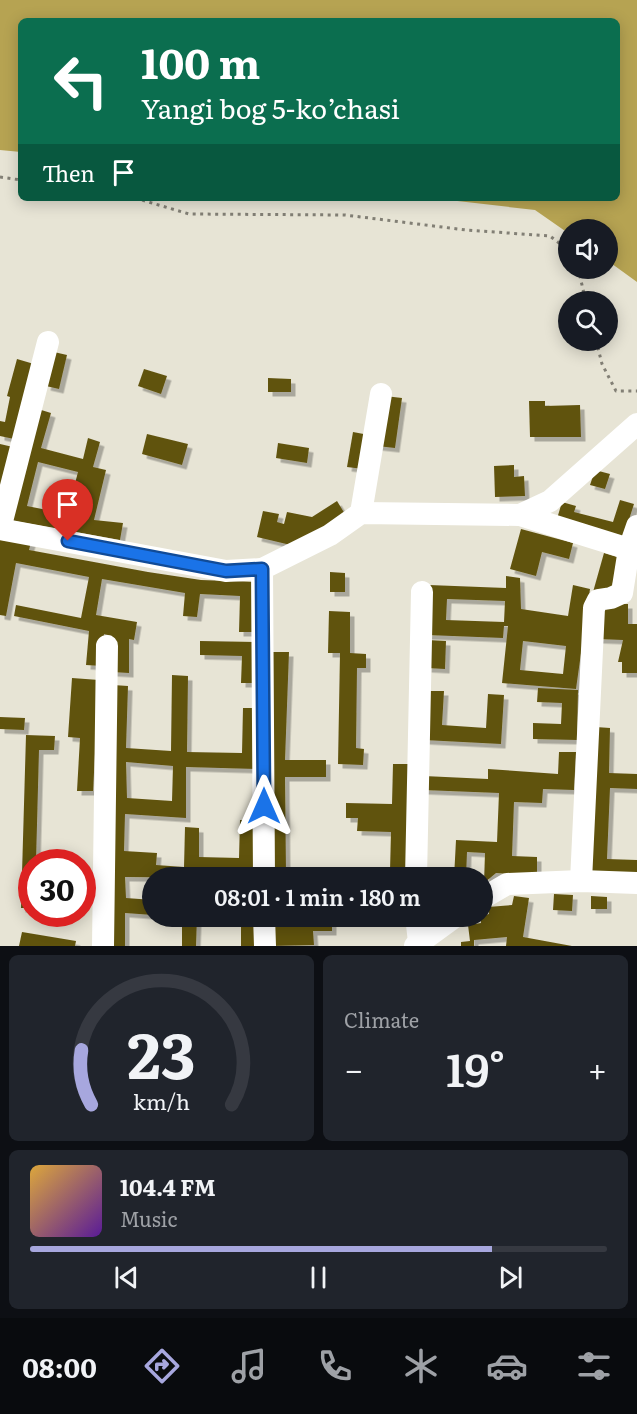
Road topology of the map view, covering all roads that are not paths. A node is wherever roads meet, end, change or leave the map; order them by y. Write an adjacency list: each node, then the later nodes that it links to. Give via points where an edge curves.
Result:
1 (48, 342): 7 (street)
2 (381, 394): 4 (street)
3 (637, 424): 5 (street, via 550,501)
4 (361, 513): 5 (street); 9 (street, via 330,535)
5 (520, 515): 8 (street)
6 (637, 526): 8 (street)
7 (0, 529): 9 (street, via 226,571)
8 (629, 549): 14 (street, via 622,593 598,600 594,608)
9 (262, 569): 12 (street)
10 (422, 592): 13 (street)
11 (107, 646): 21 (street)
12 (264, 867)
13 (416, 867)
14 (580, 881): 15 (street); 16 (street, via 507,884)
15 (637, 883)
16 (493, 892)
17 (264, 927): 22 (street)
18 (416, 927): 20 (street)
19 (441, 927): 20 (street)
20 (417, 944)
21 (103, 946)
22 (265, 946)

